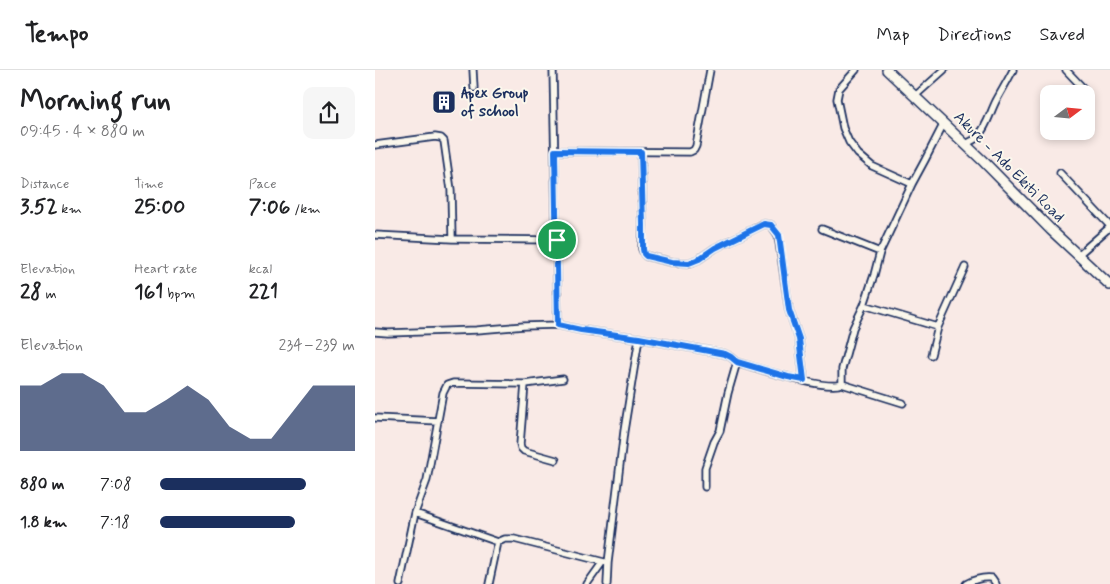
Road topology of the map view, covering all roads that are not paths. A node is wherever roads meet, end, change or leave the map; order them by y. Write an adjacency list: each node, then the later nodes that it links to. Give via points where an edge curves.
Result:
1 (473, 70): 10 (street)
2 (553, 70): 15 (street)
3 (710, 70): 16 (street, via 694,150)
4 (856, 70): 18 (street, via 839,89 837,100 849,142 872,166)
5 (887, 70): 11 (main road, Akure - Ado Ekiti Road)
6 (944, 70): 11 (street)
7 (1013, 70): 13 (street, via 981,132)
8 (1066, 70): 9 (street)
9 (1080, 85)
10 (473, 88)
11 (915, 96): 12 (main road, Akure - Ado Ekiti Road)
12 (944, 123): 13 (main road, Akure - Ado Ekiti Road); 18 (street)
13 (966, 144): 25 (main road, Akure - Ado Ekiti Road)
14 (375, 145): 22 (street, via 435,137 444,141 451,190)
15 (555, 151): 16 (street); 23 (street)
16 (641, 152): 36 (street, via 643,249 646,256 689,263 764,224 775,229 779,235 789,310 799,339)
17 (1060, 173): 19 (street)
18 (912, 184): 24 (street)
19 (1110, 226): 25 (street)
20 (822, 228): 24 (street)
21 (375, 235): 22 (street)
22 (452, 239): 23 (street)
23 (557, 240): 29 (street)
24 (880, 252): 28 (street)
25 (1078, 255): 27 (main road, Akure - Ado Ekiti Road)
26 (965, 267): 30 (street)
27 (1110, 285)
28 (864, 305): 30 (street); 38 (street, via 853,328 842,369)
29 (558, 325): 31 (street); 32 (street)
30 (938, 327): 33 (street)
31 (375, 332)
32 (639, 338): 34 (street, via 725,354); 46 (street)
33 (931, 356)
34 (737, 362): 36 (street); 43 (street, via 720,431 705,468)
35 (563, 379): 37 (street)
36 (804, 380): 38 (street, via 831,386)
37 (525, 384): 41 (street, via 447,385); 42 (street, via 521,448 524,452)
38 (842, 384): 39 (street)
39 (903, 403)
40 (375, 418): 41 (street)
41 (438, 421): 44 (street, via 427,480)
42 (556, 460)
43 (705, 487)
44 (415, 513): 45 (street); 47 (street)
45 (498, 542): 46 (street, via 514,539); 48 (street)
46 (605, 563): 49 (street); 50 (street)
47 (400, 584)
48 (489, 584)
49 (587, 584)
50 (607, 584)
51 (965, 584): 52 (street, via 984,578 992,578)
52 (996, 584)

